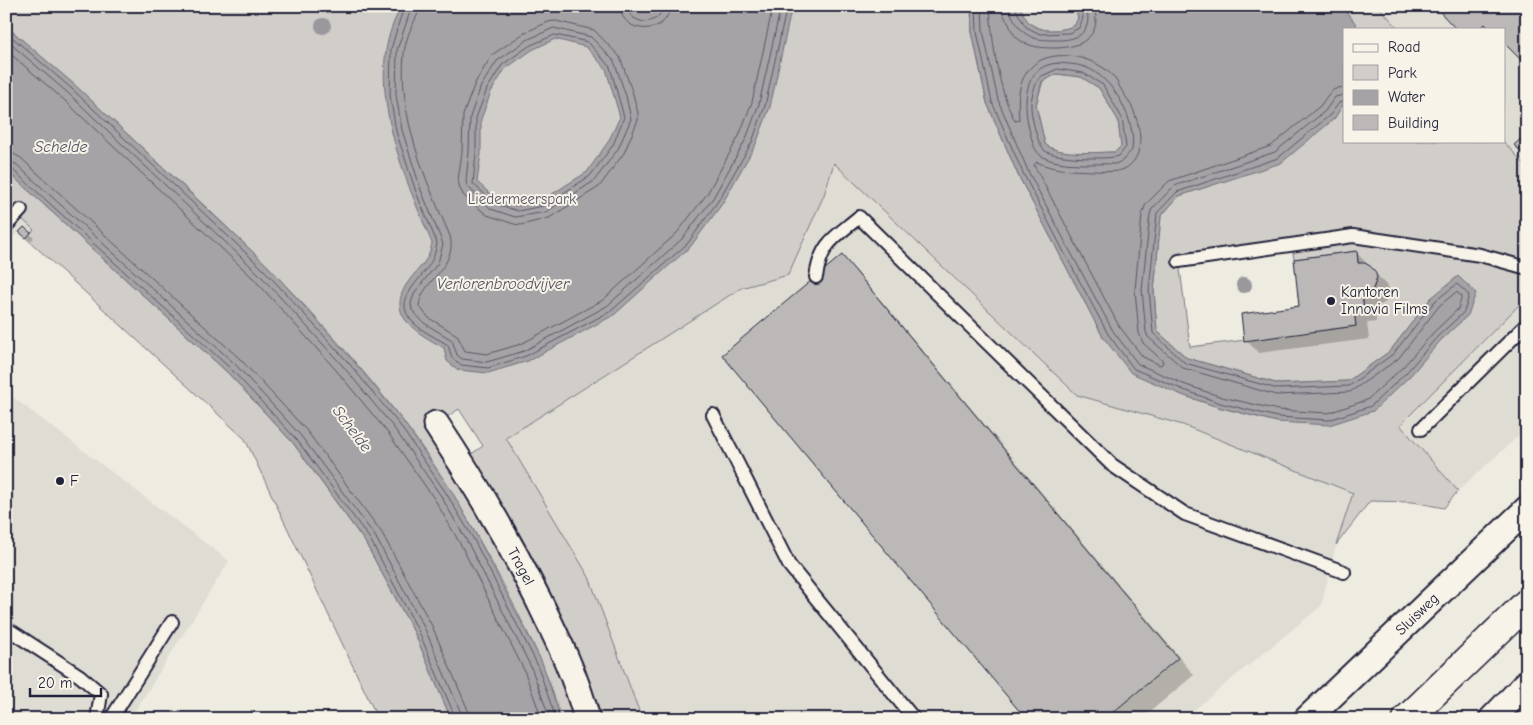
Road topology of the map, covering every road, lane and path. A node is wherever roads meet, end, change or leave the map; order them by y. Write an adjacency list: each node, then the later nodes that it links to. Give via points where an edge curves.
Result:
1 (21, 210): 2 (lane)
2 (6, 226)
3 (1179, 261): 4 (lane, via 1353,236 1480,255)
4 (1527, 268)
5 (816, 277): 11 (lane, via 818,260 828,242 859,217 1112,465 1185,514)
6 (1527, 324): 9 (lane)
7 (713, 415): 19 (lane, via 789,565)
8 (436, 424): 18 (street, Tragel, via 472,477 529,581 564,652)
9 (1421, 429)
10 (1527, 509): 20 (street, Sluisweg)
11 (1344, 572)
12 (1527, 603): 21 (highway)
13 (172, 622): 17 (lane)
14 (6, 628): 16 (lane, via 80,676 101,694)
15 (1527, 683): 22 (street)
16 (97, 719)
17 (111, 719)
18 (587, 719)
19 (914, 719)
20 (1307, 719)
21 (1407, 719)
22 (1492, 719)

